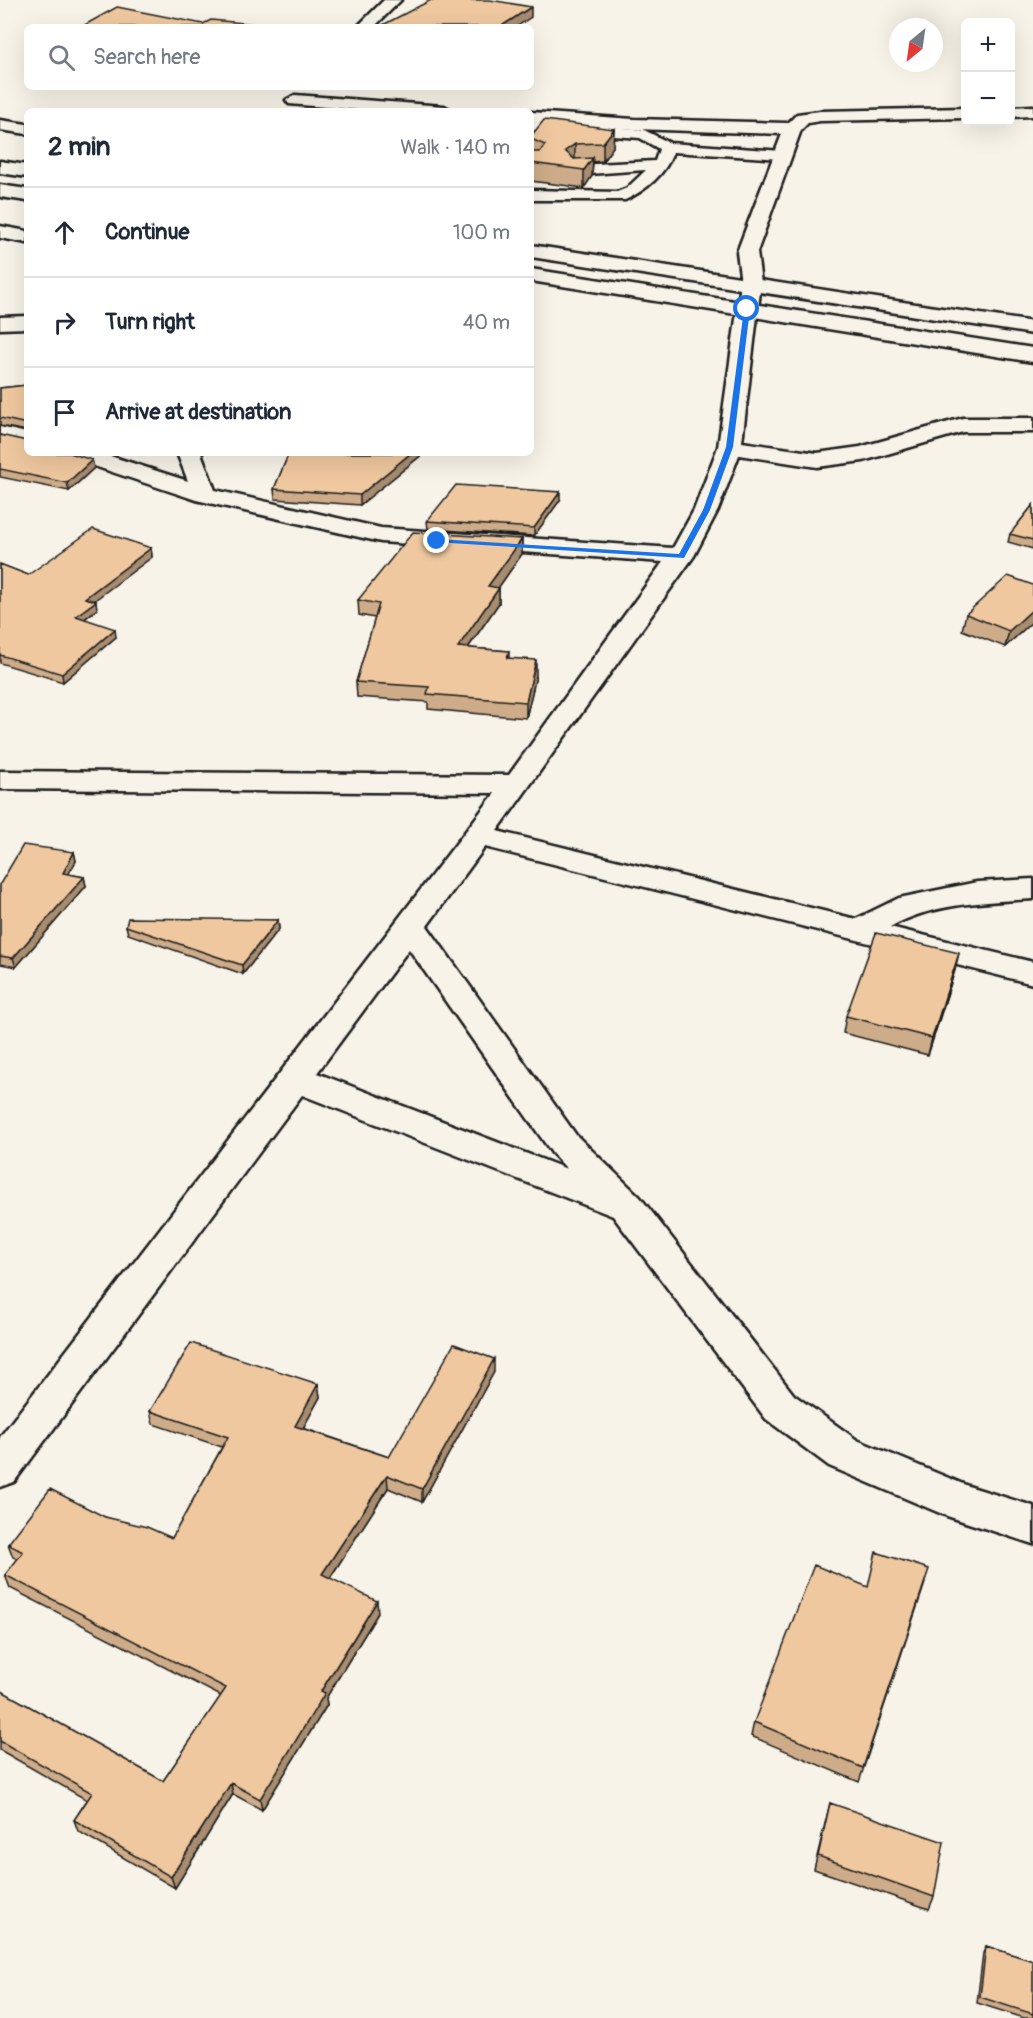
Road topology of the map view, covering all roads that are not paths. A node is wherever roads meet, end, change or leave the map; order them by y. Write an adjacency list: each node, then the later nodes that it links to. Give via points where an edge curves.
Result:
1 (393, 0): 2 (street)
2 (368, 24)
3 (305, 90): 4 (street)
4 (295, 100): 5 (street); 6 (street)
5 (283, 108)
6 (403, 108)
7 (1033, 111): 9 (street)
8 (961, 112): 14 (street, via 820,116 803,118)
9 (1015, 112)
10 (534, 117): 14 (street)
11 (0, 125): 13 (street)
12 (534, 126): 15 (lane, via 644,134)
13 (24, 129)
14 (793, 129): 16 (street)
15 (668, 147): 16 (lane); 17 (lane)
16 (782, 155): 28 (street, via 747,252)
17 (662, 165): 19 (lane); 23 (lane, via 619,197)
18 (0, 167): 20 (street)
19 (575, 170)
20 (24, 171)
21 (0, 191): 22 (street)
22 (24, 195)
23 (534, 195)
24 (0, 232): 25 (street)
25 (24, 236)
26 (534, 252): 28 (street)
27 (534, 275): 28 (street)
28 (749, 296): 31 (street); 32 (street); 36 (street)
29 (24, 322): 30 (street)
30 (0, 323)
31 (1033, 328)
32 (1033, 355)
33 (1033, 425): 36 (street, via 963,425 863,453 817,460)
34 (0, 434): 35 (street)
35 (24, 439)
36 (730, 447): 40 (street, via 706,510)
37 (87, 456): 39 (street)
38 (190, 456): 39 (street)
39 (205, 495): 40 (street, via 381,535)
40 (681, 556): 42 (street)
41 (0, 780): 42 (street)
42 (517, 784): 43 (street)
43 (478, 836): 45 (street); 46 (street)
44 (1033, 889): 46 (street, via 977,892 899,908)
45 (409, 926): 48 (street); 49 (street, via 564,1144)
46 (862, 929): 47 (street)
47 (1033, 973)
48 (294, 1078): 49 (street); 50 (street)
49 (627, 1207): 51 (street, via 780,1407 843,1453 962,1503)
50 (0, 1469)
51 (1033, 1526)

